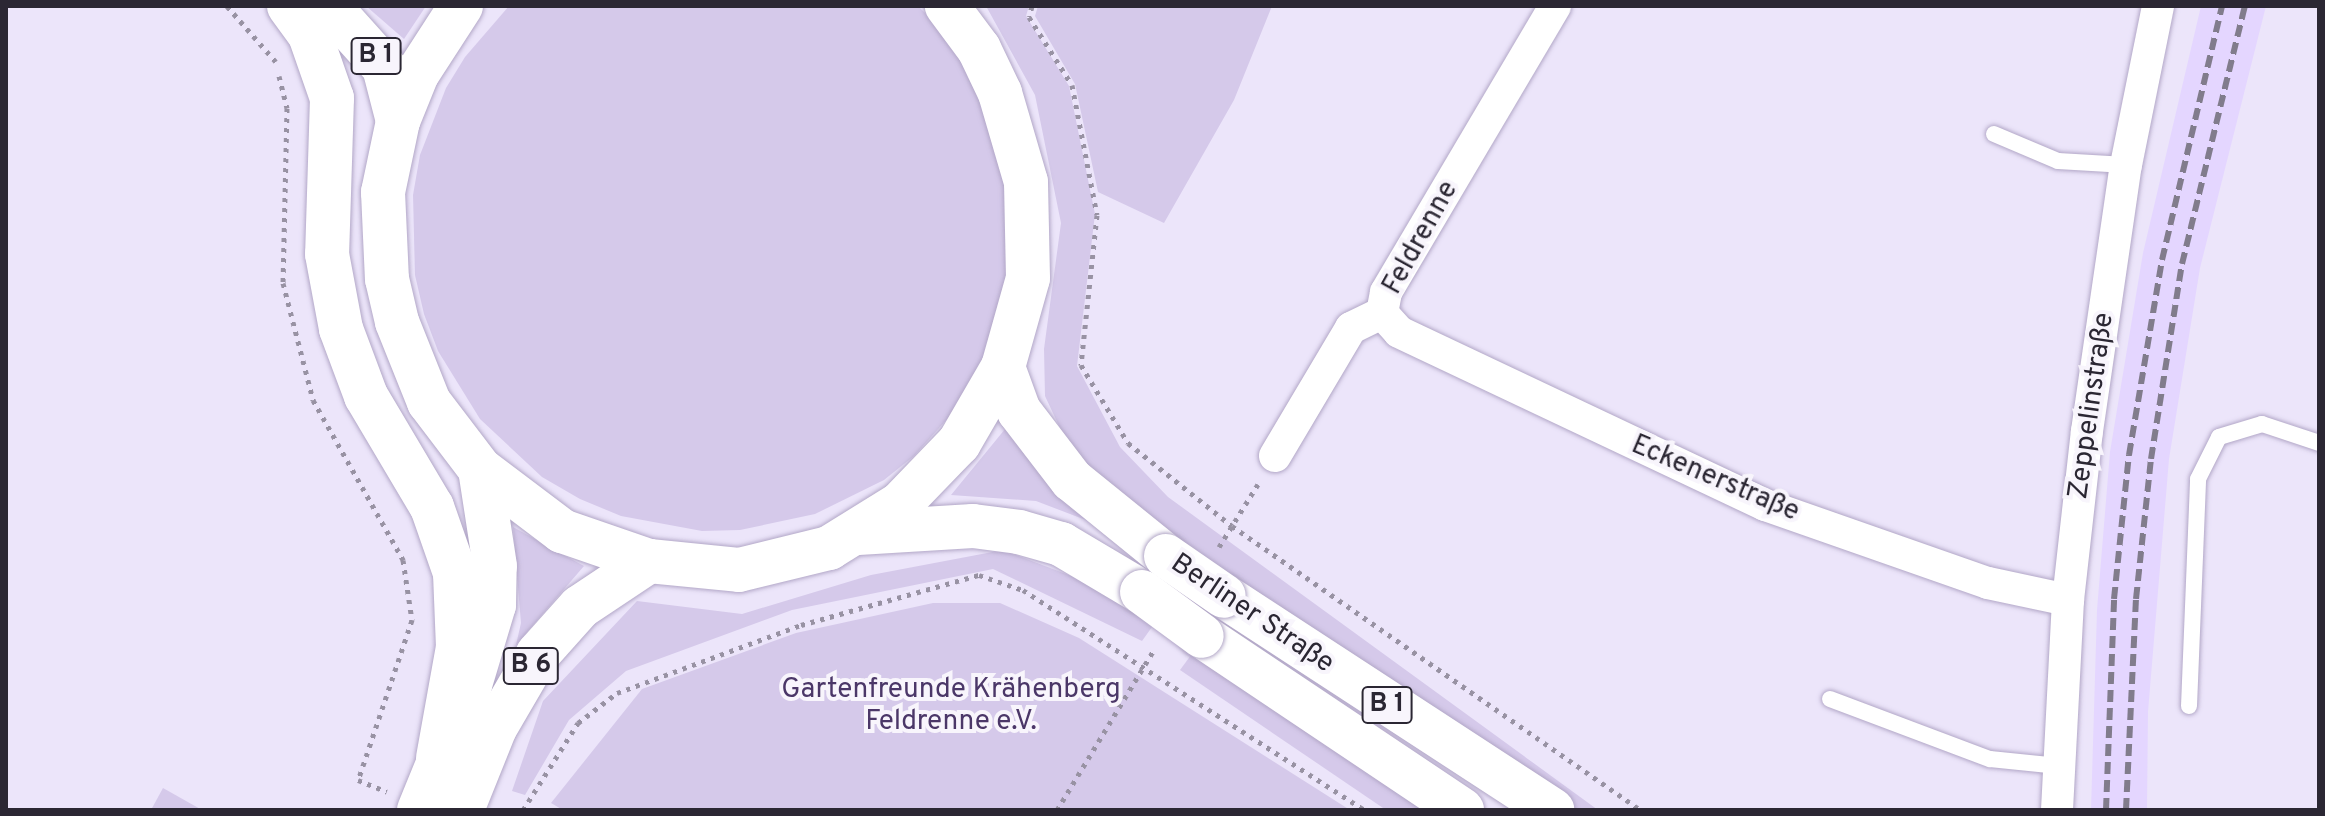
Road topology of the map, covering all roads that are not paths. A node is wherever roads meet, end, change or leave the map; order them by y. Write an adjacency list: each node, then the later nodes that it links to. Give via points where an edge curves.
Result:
1 (289, 6): 20 (main road, via 310,35 332,98 327,254 341,329 366,396 432,507 455,573 458,647)
2 (329, 6): 7 (main road, B 1, via 384,67)
3 (461, 6): 7 (main road, via 417,74)
4 (1555, 6): 10 (street, Feldrenne, via 1386,292)
5 (2158, 6): 9 (street, Zeppelinstraße)
6 (950, 8): 11 (main road, via 1000,93 1026,182 1028,278)
7 (398, 121): 14 (main road, via 383,192 393,308 429,402)
8 (1994, 134): 9 (lane, via 2058,161)
9 (2126, 165): 17 (street, Zeppelinstraße)
10 (1382, 313): 13 (street, Feldrenne, via 1351,328); 17 (street, Eckenerstraße, via 1399,332 1765,505 1988,583)
11 (1003, 367): 15 (main road, via 981,411 931,476); 25 (main road, Berliner Straße / B 1, bridge, via 1019,411 1072,480 1166,556)
12 (2319, 443): 19 (lane, via 2262,424 2219,437 2198,479)
13 (1275, 456)
14 (480, 469): 16 (main road, via 562,531); 20 (main road, B 6, via 495,566 494,605 470,685)
15 (858, 533): 16 (main road, via 786,562 739,570); 24 (main road, Berliner Straße / B 1, bridge, via 973,526 1061,544 1142,592)
16 (649, 561): 23 (main road, B 6, via 580,607 538,654 495,728)
17 (2068, 600): 21 (street, Zeppelinstraße)
18 (1830, 699): 21 (lane, via 1990,759)
19 (2189, 706)
20 (438, 758): 22 (main road, B 6)
21 (2059, 766): 26 (street, Zeppelinstraße)
22 (407, 803)
23 (462, 810)
24 (1462, 810)
25 (1552, 810)
26 (2057, 810)

